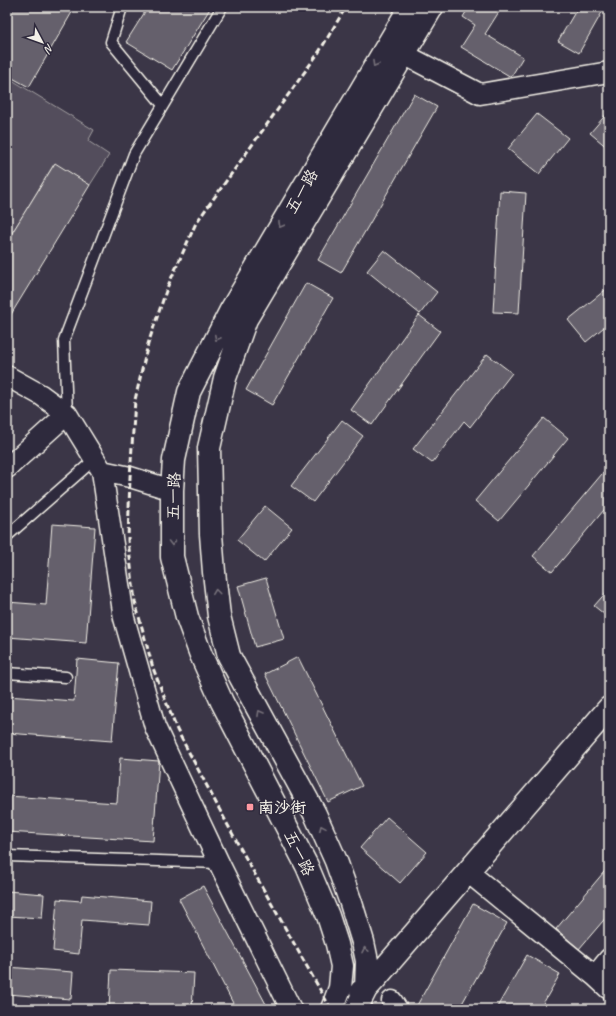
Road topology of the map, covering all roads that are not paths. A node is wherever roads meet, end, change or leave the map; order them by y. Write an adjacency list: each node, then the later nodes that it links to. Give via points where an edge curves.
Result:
1 (122, 7): 7 (lane, via 111,42)
2 (222, 7): 7 (lane)
3 (410, 7): 5 (main road, 五一路)
4 (432, 7): 5 (main road, 五一路)
5 (395, 50): 6 (street, via 480,94); 12 (main road, 五一路, one-way to 12, via 231,310 189,392 174,460); 22 (main road, 五一路, one-way to 5, via 367,961 363,942 336,861 315,814 229,656 219,616 214,572 209,448 225,378 246,318)
6 (609, 72)
7 (163, 105): 9 (lane, via 134,154 64,340)
8 (7, 376): 9 (street, via 41,395)
9 (67, 414): 10 (street); 11 (street)
10 (98, 465): 12 (street); 13 (lane); 18 (street, via 124,618 155,727)
11 (7, 468)
12 (172, 490): 25 (main road, 五一路, one-way to 25, via 172,557 201,655 222,702 308,866 337,944 342,966 340,988)
13 (7, 536)
14 (7, 673): 15 (lane)
15 (66, 677)
16 (609, 708): 19 (main road)
17 (7, 856): 18 (lane)
18 (219, 864): 24 (street)
19 (468, 872): 21 (street); 22 (main road)
20 (609, 959): 21 (street)
21 (595, 976): 23 (street)
22 (366, 989): 25 (main road); 26 (main road, 五一路)
23 (609, 989)
24 (291, 1009)
25 (333, 1009)
26 (356, 1009)

